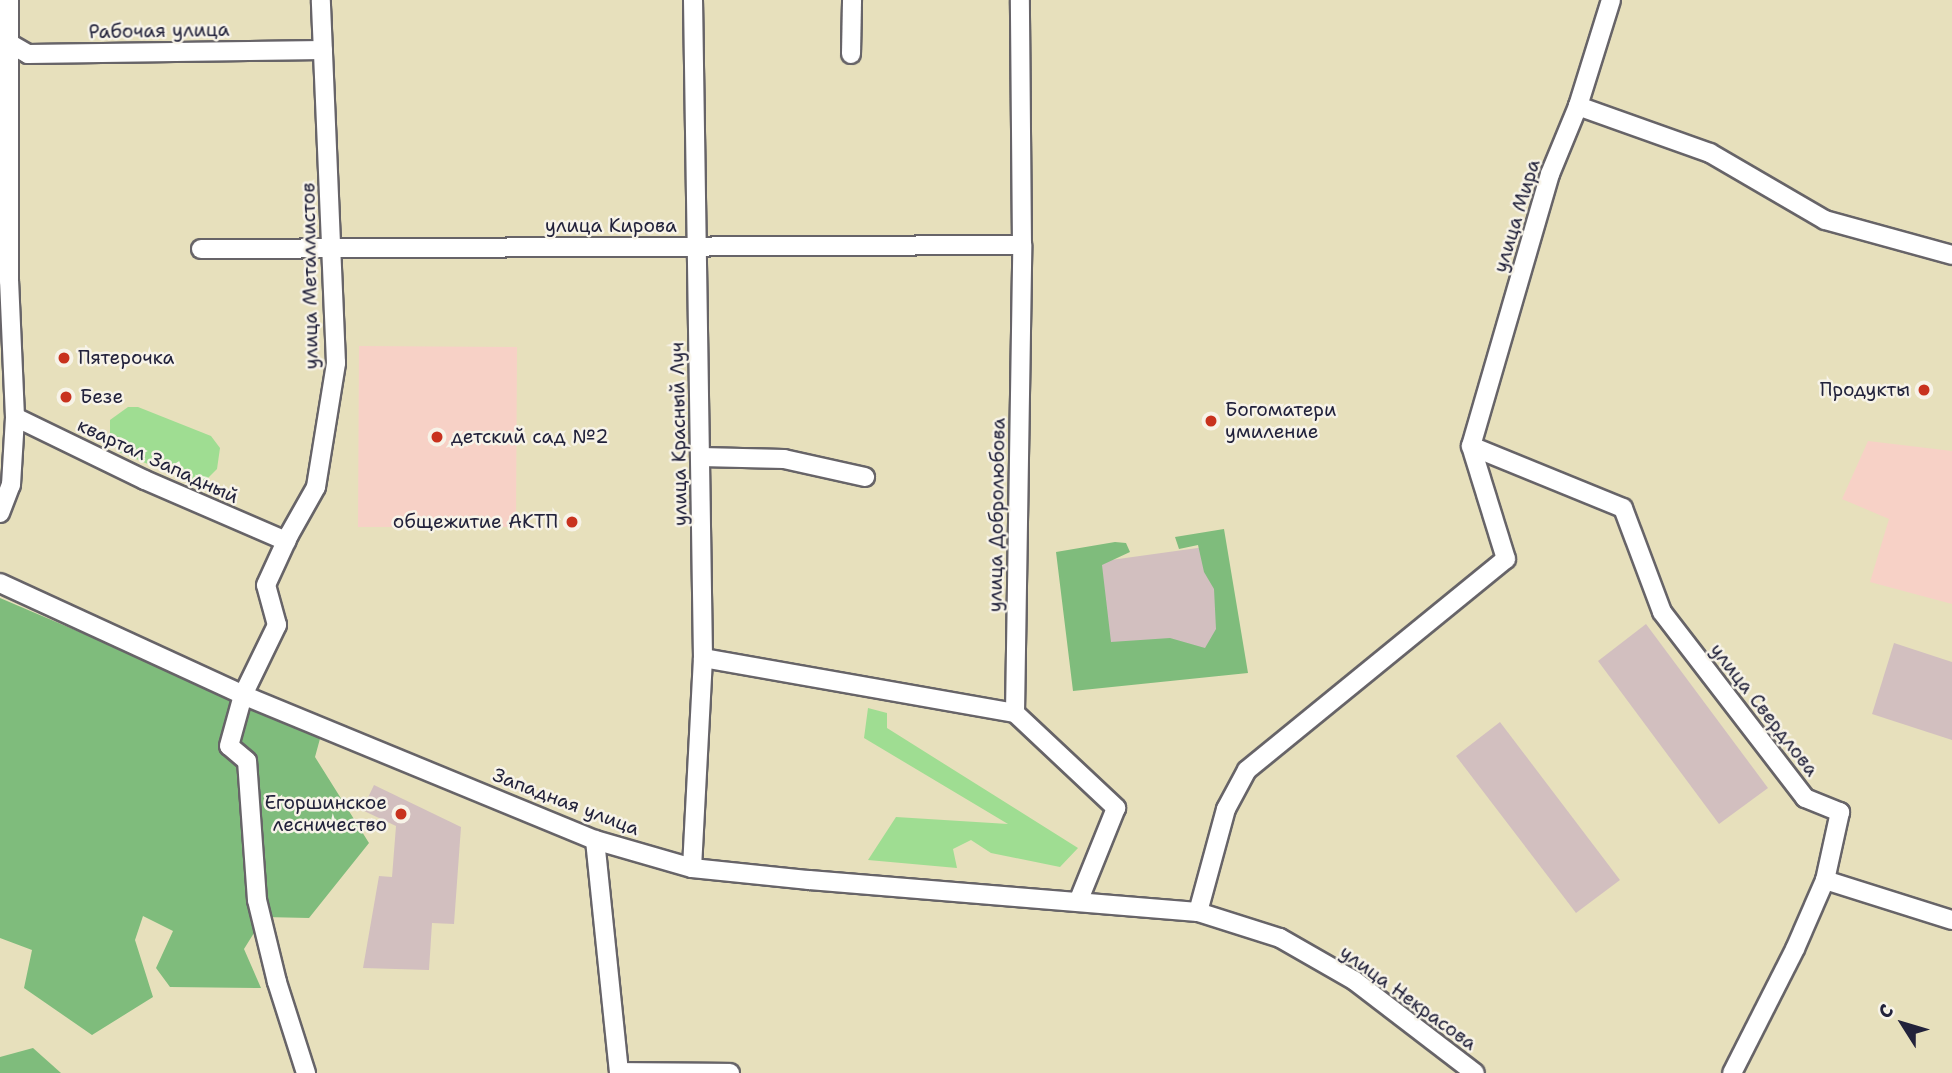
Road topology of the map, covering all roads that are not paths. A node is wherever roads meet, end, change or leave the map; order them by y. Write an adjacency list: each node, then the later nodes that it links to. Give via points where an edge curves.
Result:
1 (9, 0): 7 (street)
2 (321, 0): 8 (street, улица Металлистов)
3 (692, 0): 13 (street, улица Красный Луч)
4 (852, 0): 9 (street)
5 (1020, 0): 11 (street, улица Добролюбова)
6 (1611, 0): 10 (street, улица Мира)
7 (5, 40): 8 (street, Рабочая улица, via 28,54); 16 (street)
8 (323, 50): 12 (street, улица Металлистов)
9 (851, 54)
10 (1578, 106): 15 (street, via 1710,153 1825,220); 18 (street, улица Мира, via 1550,174)
11 (1022, 245): 13 (street, улица Кирова); 26 (street, улица Добролюбова)
12 (331, 247): 13 (street, улица Кирова); 14 (street, улица Кирова); 22 (street, улица Металлистов, via 336,363 316,487)
13 (696, 247): 19 (street, улица Красный Луч)
14 (201, 249)
15 (1952, 255)
16 (4, 280): 17 (street)
17 (15, 417): 21 (street, via 11,485); 22 (street, квартал Западный)
18 (1471, 446): 29 (street, улица Свердлова, via 1623,508 1662,612 1805,798 1840,812); 31 (street, via 1506,559 1247,770 1226,809)
19 (701, 457): 20 (street, via 784,459); 24 (street, улица Красный Луч)
20 (865, 477)
21 (0, 513)
22 (286, 541): 25 (street, улица Металлистов, via 266,585 277,625)
23 (0, 583): 25 (street, Западная улица)
24 (703, 659): 26 (street); 28 (street, улица Красный Луч)
25 (243, 695): 27 (street, Западная улица); 34 (street, улица Металлистов, via 229,746 247,761 257,900)
26 (1015, 713): 30 (street, via 1116,808)
27 (595, 840): 28 (street, Западная улица); 33 (street)
28 (692, 868): 30 (street, Западная улица)
29 (1825, 880): 32 (street); 37 (street, улица Свердлова)
30 (1078, 902): 31 (street, Западная улица)
31 (1198, 912): 36 (street, улица Некрасова, via 1280,939 1355,981)
32 (1952, 920)
33 (619, 1072): 35 (street)
34 (306, 1073)
35 (730, 1073)
36 (1475, 1073)
37 (1732, 1073)

